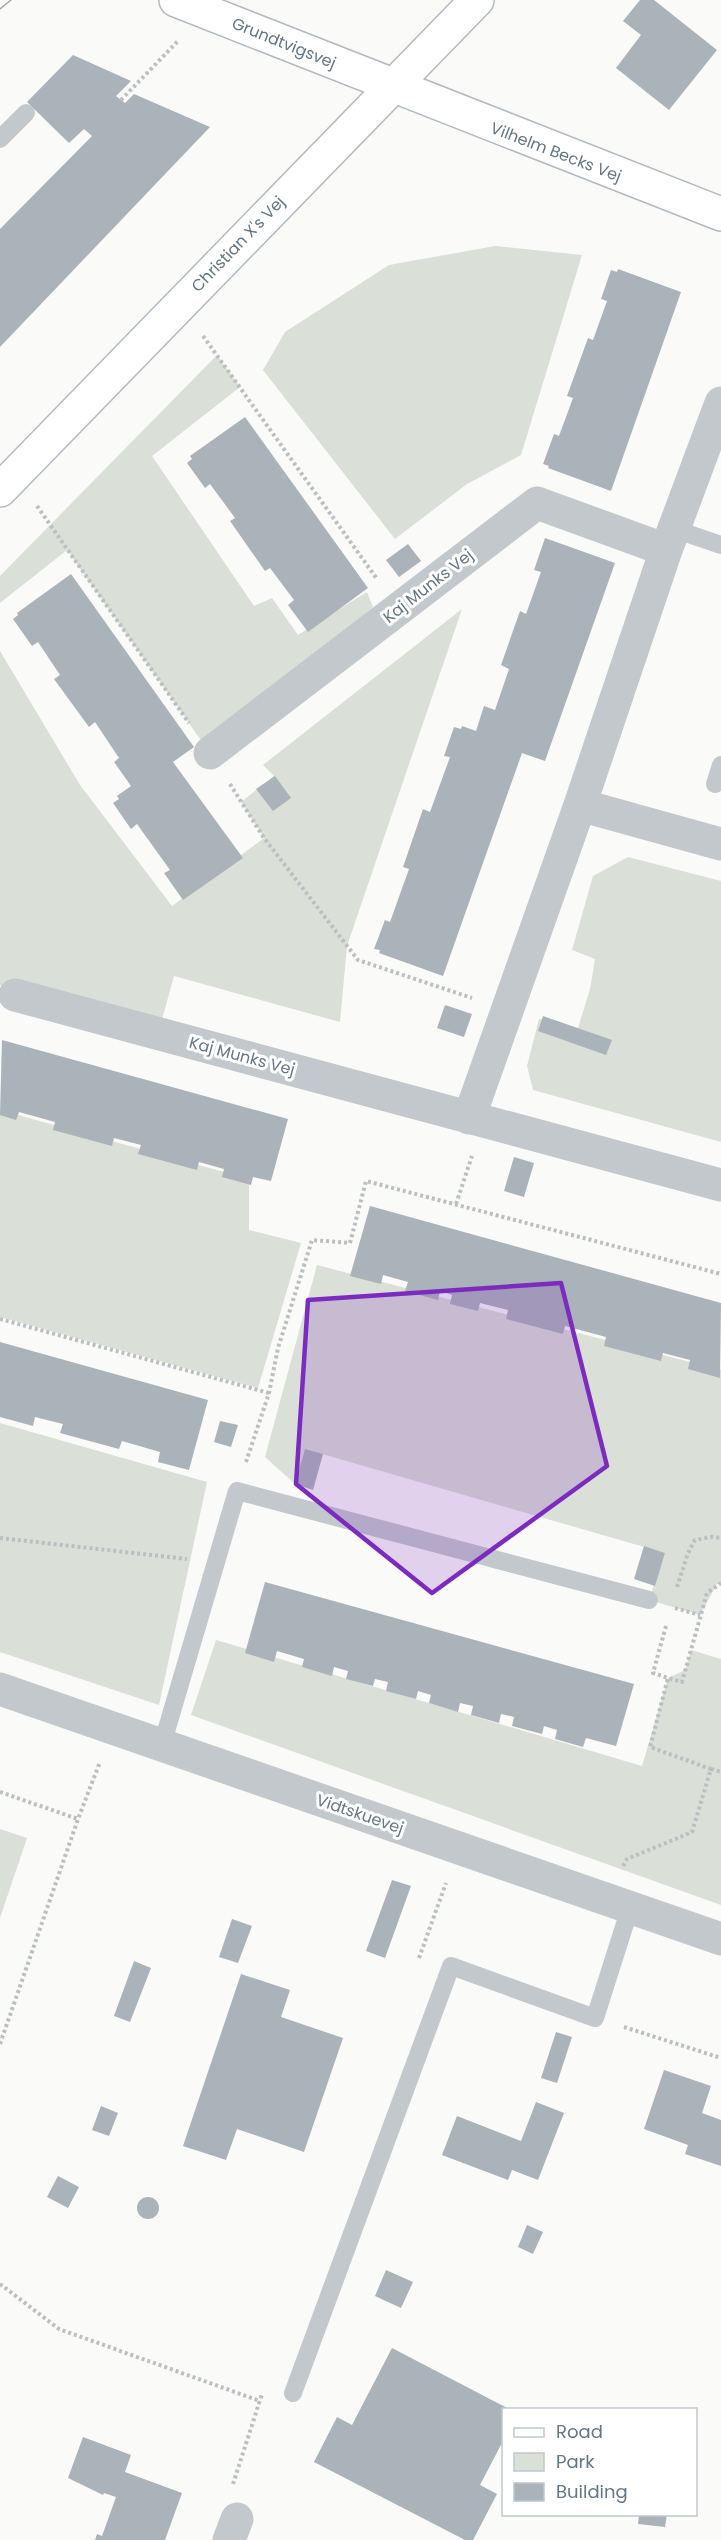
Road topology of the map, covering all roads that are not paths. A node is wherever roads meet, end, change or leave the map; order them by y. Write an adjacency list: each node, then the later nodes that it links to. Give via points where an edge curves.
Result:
1 (176, 0): 3 (street, Grundtvigsvej)
2 (477, 0): 3 (street, Christian X's Vej)
3 (393, 86): 6 (street, Vilhelm Becks Vej); 8 (street, Christian X's Vej)
4 (26, 113): 5 (lane)
5 (0, 139)
6 (721, 214)
7 (721, 403): 9 (street)
8 (7, 482)
9 (670, 540): 10 (lane); 11 (street, Kaj Munks Vej, via 537,503); 14 (street)
10 (721, 545)
11 (210, 753)
12 (721, 765): 13 (lane)
13 (715, 784)
14 (580, 805): 15 (street); 17 (street, via 507,1010)
15 (721, 844)
16 (15, 995): 17 (street, Kaj Munks Vej)
17 (477, 1119): 18 (street, Kaj Munks Vej)
18 (721, 1185)
19 (649, 1600): 21 (lane, via 237,1491)
20 (0, 1689): 21 (street, Vidtskuevej)
21 (162, 1745): 22 (street, Vidtskuevej)
22 (615, 1903): 23 (street, Vidtskuevej); 24 (lane, via 595,2018 451,1966)
23 (721, 1939)
24 (293, 2394)

